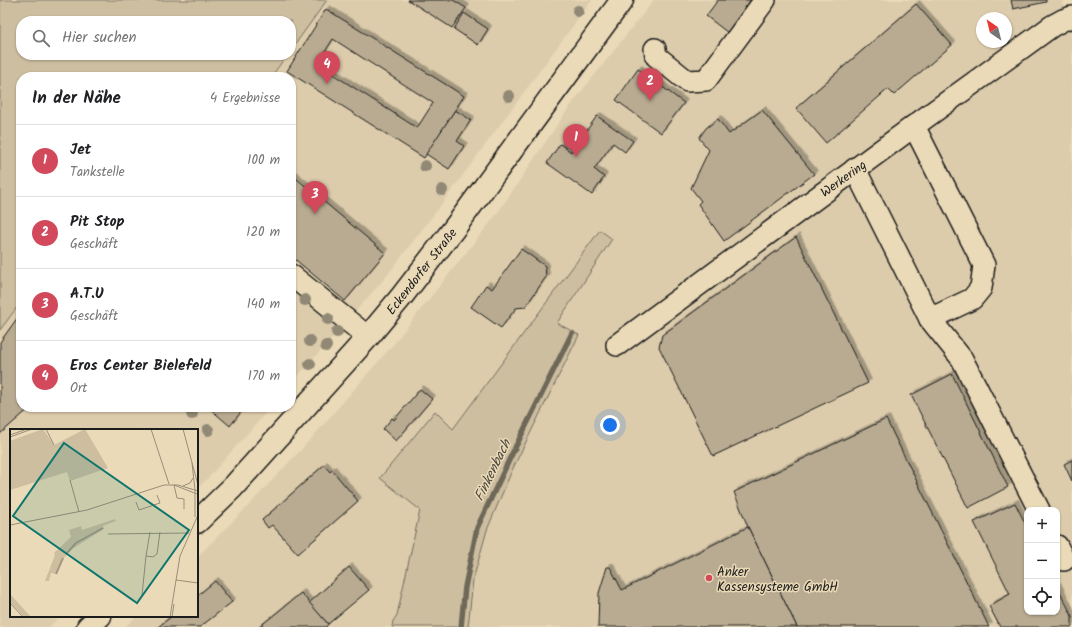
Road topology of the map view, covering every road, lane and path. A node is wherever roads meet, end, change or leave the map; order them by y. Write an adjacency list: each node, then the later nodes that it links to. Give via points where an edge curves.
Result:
1 (622, 0): 9 (main road, Eckendorfer Straße, via 452,232)
2 (765, 0): 4 (street, via 706,80 687,81 656,56)
3 (1072, 17): 5 (street, Werkering, via 1052,26)
4 (655, 49)
5 (914, 126): 6 (street, Werkering); 8 (street, via 984,265 981,288 972,299)
6 (855, 169): 8 (street); 10 (street, Werkering)
7 (296, 279): 9 (street)
8 (930, 319): 11 (street, via 962,359)
9 (368, 337): 12 (main road, Eckendorfer Straße, via 233,487)
10 (617, 345)
11 (1037, 507)
12 (198, 521)
13 (99, 617): 14 (main road)
14 (88, 627)

